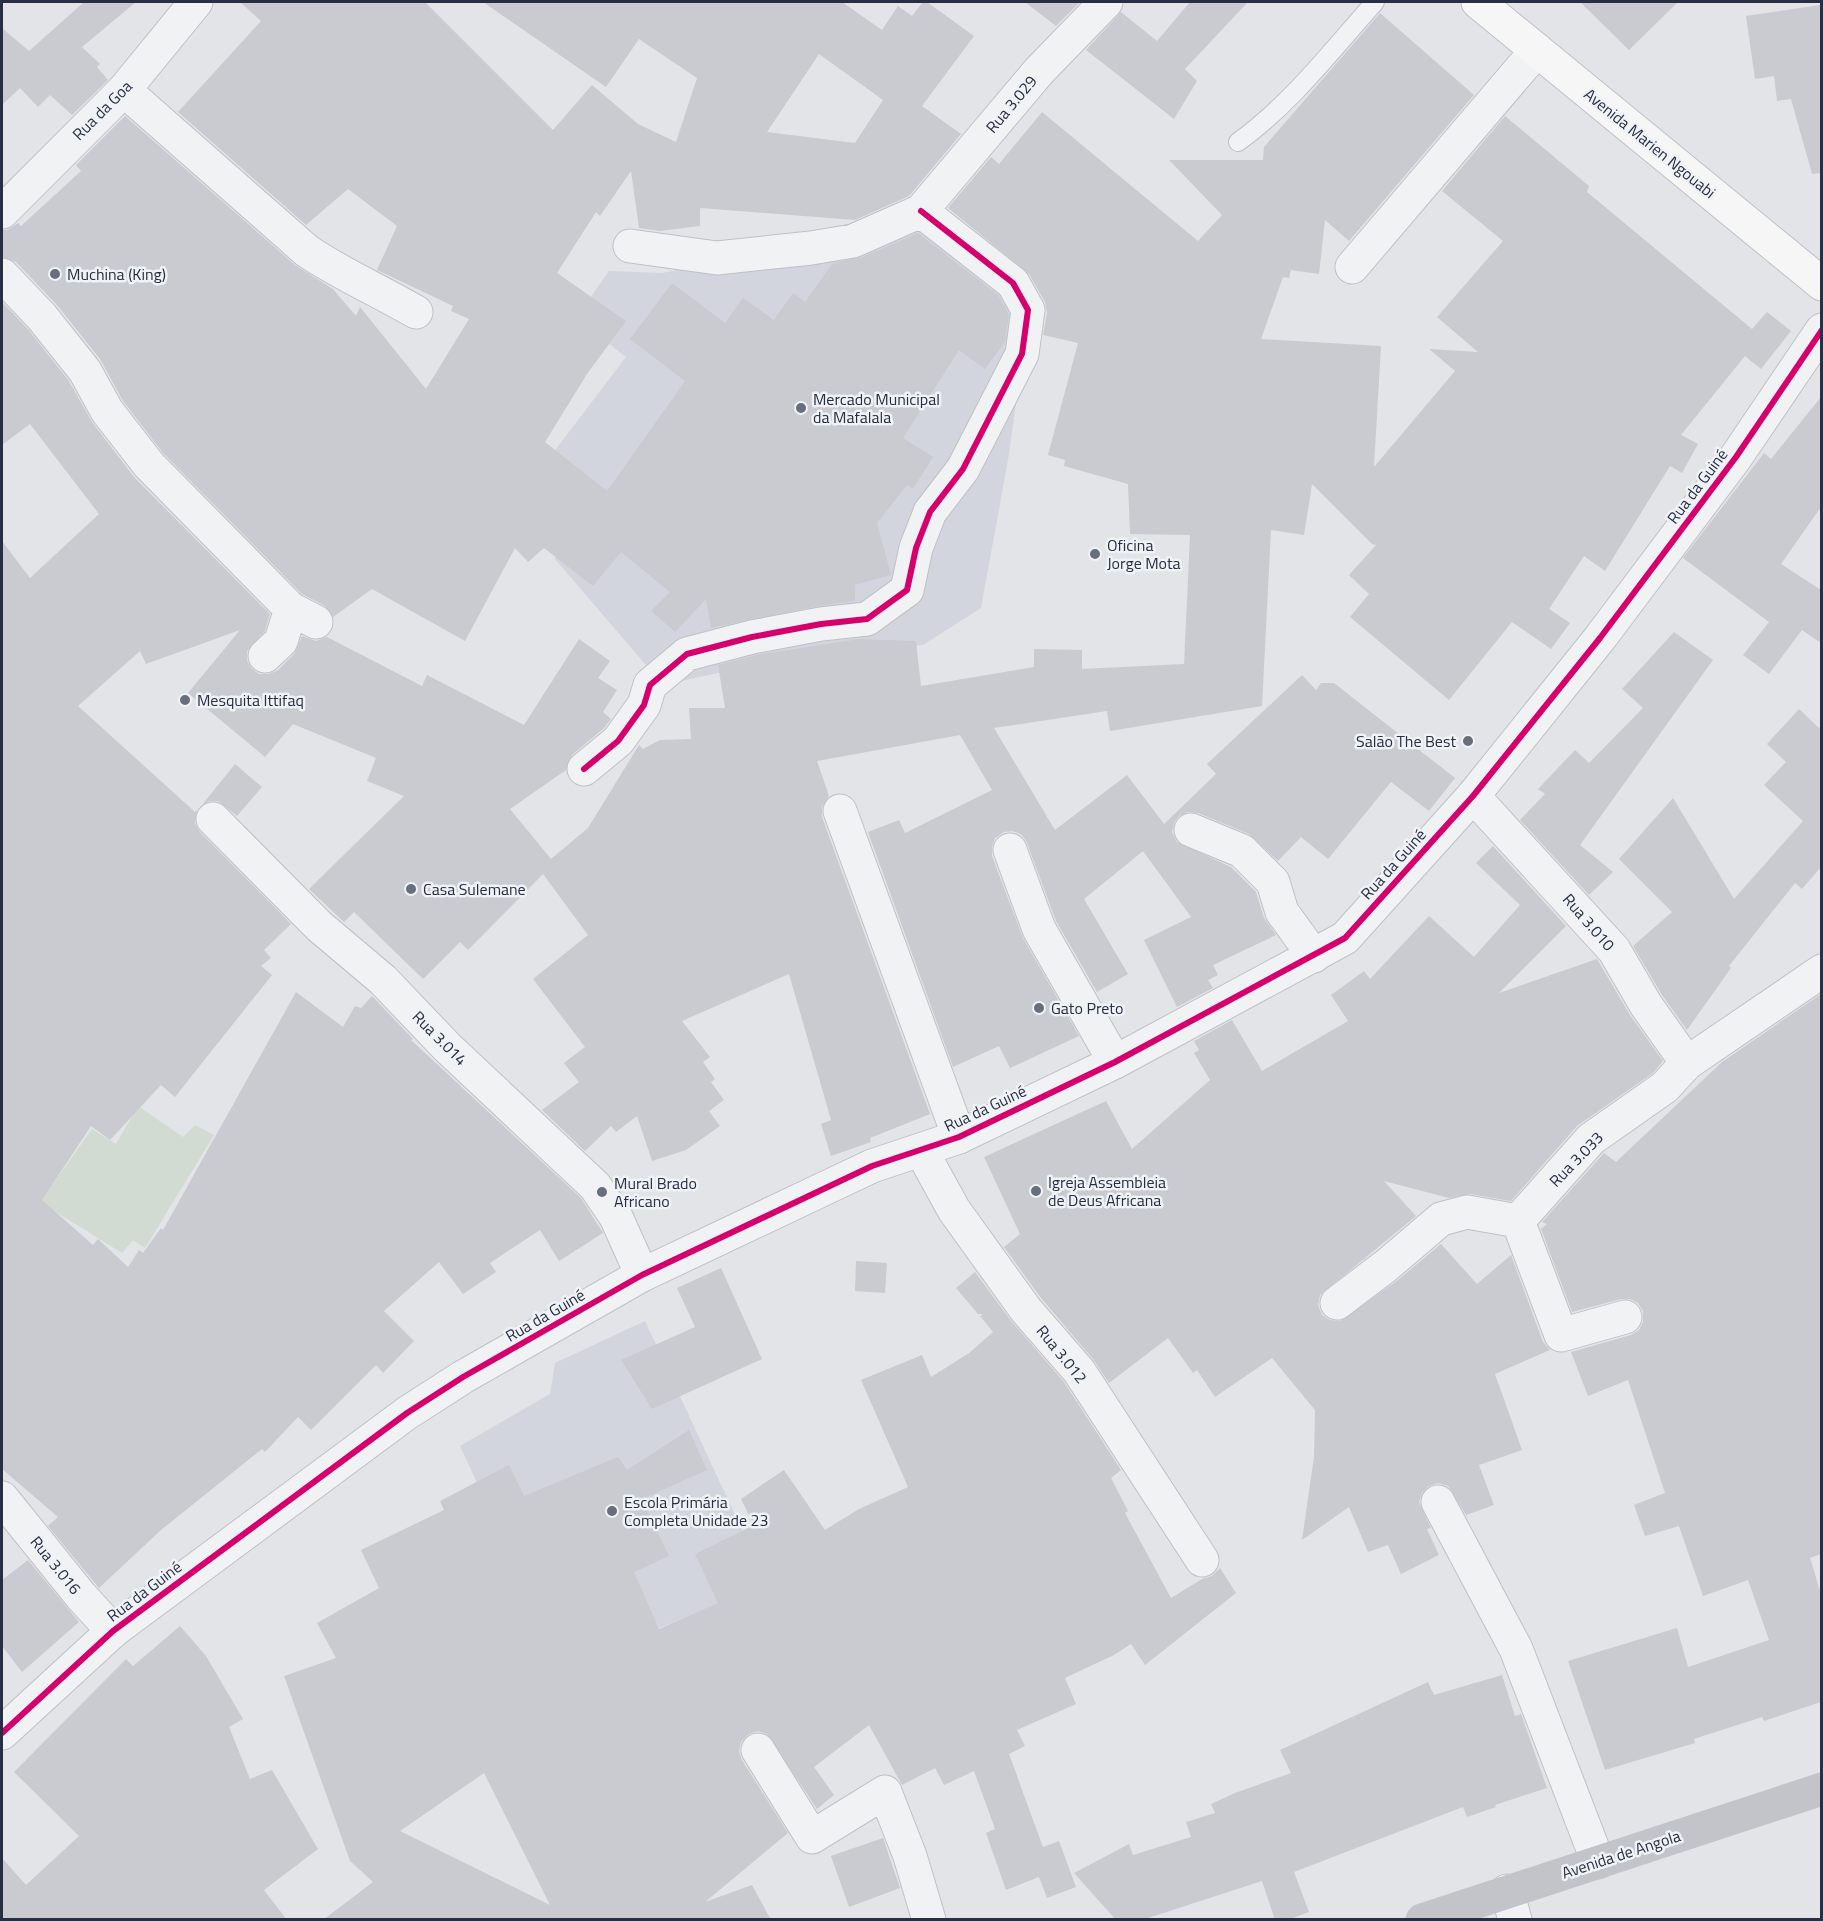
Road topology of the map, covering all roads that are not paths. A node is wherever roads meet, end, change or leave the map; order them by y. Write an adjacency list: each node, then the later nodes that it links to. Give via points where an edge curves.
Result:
1 (196, 2): 6 (street, Rua da Goa)
2 (1106, 2): 9 (street, Rua 3.029, via 1039,71)
3 (1375, 2): 7 (lane, via 1307,79 1257,129)
4 (1478, 2): 5 (main road, Avenida Marien Ngouabi)
5 (1537, 50): 11 (street); 13 (main road, Avenida Marien Ngouabi)
6 (124, 90): 8 (street, Rua da Goa); 14 (street, via 307,251)
7 (1238, 142)
8 (2, 212)
9 (921, 212): 10 (street, via 853,241 811,248 717,258); 17 (street, via 1013,283 1028,310 1022,354 963,469 930,512 916,548 907,590 867,619 752,637 687,654 650,685 644,705 618,741)
10 (630, 246)
11 (1352, 267)
12 (2, 275): 16 (street, via 85,371 107,411 149,465 303,615)
13 (1821, 284)
14 (416, 312)
15 (1821, 330): 18 (street, Rua da Guiné, via 1729,467 1600,638)
16 (265, 656)
17 (584, 769)
18 (1473, 796): 23 (street, Rua da Guiné, via 1345,938); 26 (street, Rua 3.010, via 1614,950)
19 (840, 811): 27 (street)
20 (213, 819): 30 (street, Rua 3.014, via 319,926 383,980 447,1047 595,1186 616,1217)
21 (1191, 830): 23 (street, via 1242,851 1273,882 1282,912)
22 (1010, 850): 25 (street, via 1039,929)
23 (1314, 956): 25 (street, Rua da Guiné)
24 (1821, 971): 26 (street, Rua 3.033)
25 (1115, 1062): 27 (street, Rua da Guiné)
26 (1687, 1063): 29 (street, Rua 3.033, via 1665,1087 1591,1139)
27 (959, 1137): 28 (street, Rua da Guiné)
28 (921, 1150): 30 (street, Rua da Guiné, via 872,1166); 35 (street, Rua 3.012, via 954,1210 1026,1310 1079,1371)
29 (1518, 1221): 31 (street, via 1467,1212 1441,1218); 32 (street, via 1561,1335)
30 (642, 1275): 36 (street, Rua da Guiné, via 407,1413)
31 (1337, 1303)
32 (1625, 1317)
33 (2, 1498): 36 (street, Rua 3.016)
34 (1438, 1503): 40 (street, via 1516,1649)
35 (1202, 1560)
36 (113, 1631): 37 (street, Rua da Guiné)
37 (2, 1733)
38 (758, 1750): 42 (street, via 812,1837 885,1792)
39 (1821, 1789): 40 (main road, Avenida de Angola)
40 (1599, 1862): 41 (main road, Avenida de Angola)
41 (1511, 1905): 43 (main road, Avenida de Angola)
42 (929, 1920)
43 (1422, 1920)

